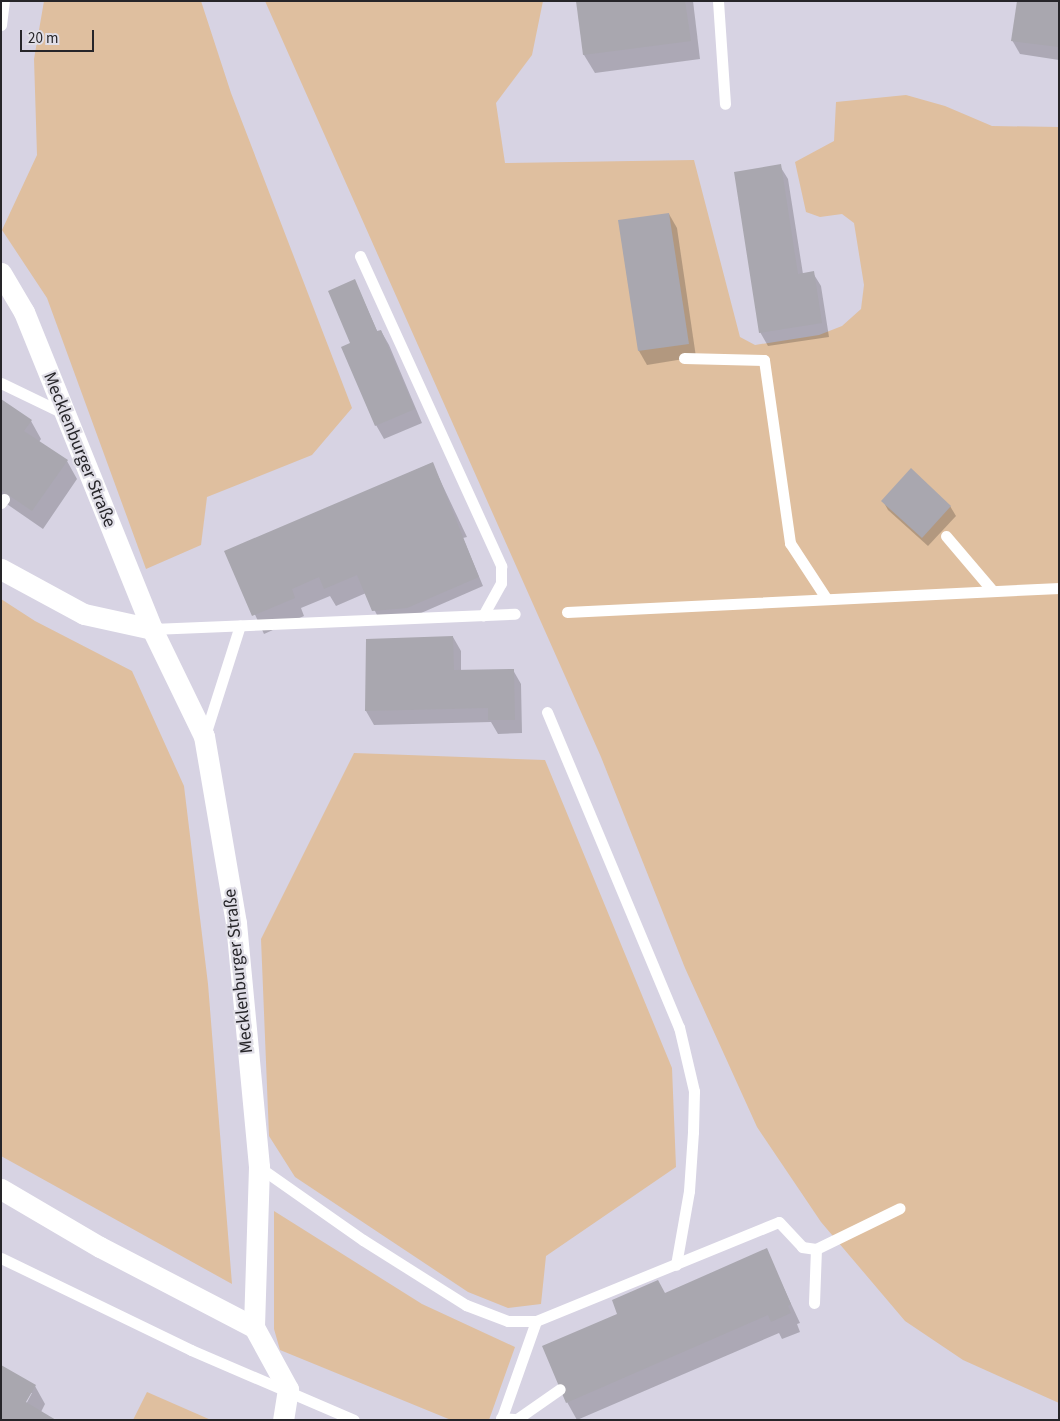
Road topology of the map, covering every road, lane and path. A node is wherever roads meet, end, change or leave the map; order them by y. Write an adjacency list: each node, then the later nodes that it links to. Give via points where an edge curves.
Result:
1 (4, 1): 3 (lane)
2 (718, 1): 4 (lane)
3 (1, 25)
4 (725, 104)
5 (360, 256): 17 (lane, via 501,566 501,583)
6 (1, 273): 9 (street, Mecklenburger Straße, via 24,312)
7 (684, 358): 14 (lane, via 764,360 790,543)
8 (1, 384): 9 (lane)
9 (63, 413): 19 (street, Mecklenburger Straße)
10 (946, 536): 13 (lane)
11 (1, 569): 19 (street, via 84,614)
12 (1059, 588): 13 (lane)
13 (992, 590): 14 (lane)
14 (826, 598): 15 (lane)
15 (567, 612)
16 (514, 614): 17 (lane)
17 (483, 615): 18 (lane)
18 (240, 625): 19 (lane); 21 (lane)
19 (152, 629): 21 (street, Mecklenburger Straße)
20 (547, 712): 27 (lane, via 682,1036 694,1091 693,1132 689,1191)
21 (204, 736): 22 (street, Mecklenburger Straße, via 236,923)
22 (259, 1167): 29 (lane, via 363,1240 466,1305 508,1320); 30 (street, Mecklenburger Straße)
23 (1, 1188): 30 (street, via 100,1247)
24 (900, 1208): 25 (lane)
25 (816, 1249): 27 (lane, via 802,1247 779,1222); 28 (lane)
26 (1, 1258): 31 (lane, via 191,1350)
27 (676, 1264): 29 (lane)
28 (814, 1304)
29 (536, 1321): 33 (lane)
30 (254, 1327): 31 (street)
31 (288, 1389): 34 (street); 35 (lane)
32 (560, 1389): 33 (lane, via 517,1418)
33 (501, 1419)
34 (283, 1420)
35 (354, 1420)

